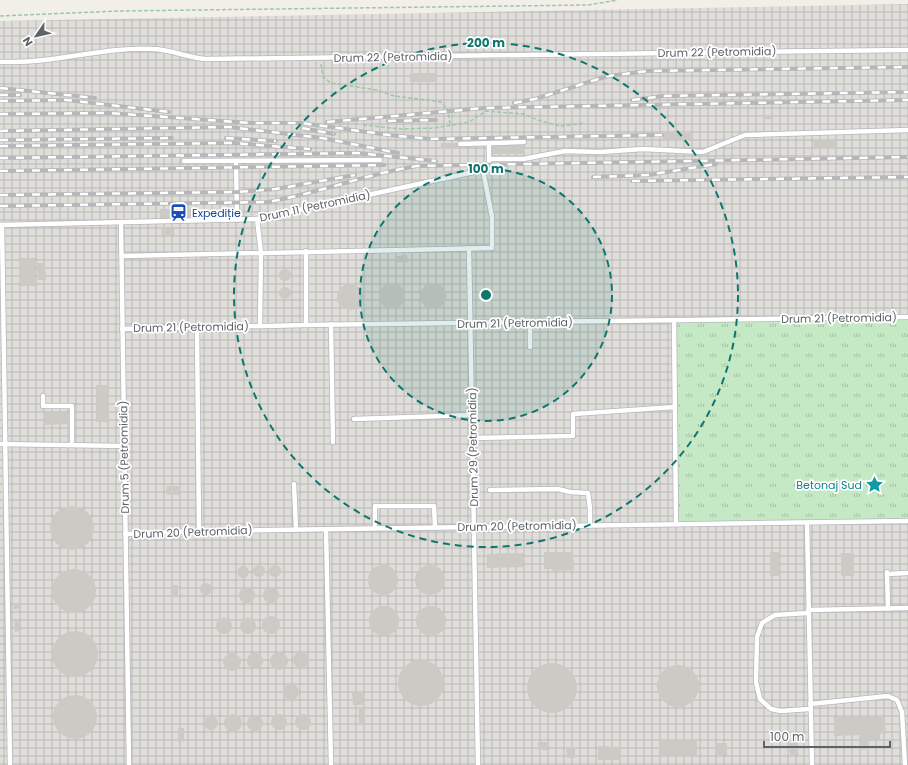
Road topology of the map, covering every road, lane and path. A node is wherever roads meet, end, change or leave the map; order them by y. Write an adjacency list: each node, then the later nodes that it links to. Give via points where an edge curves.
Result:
1 (618, 0): 2 (path, via 588,5 118,11)
2 (0, 16)
3 (908, 50): 4 (lane, Drum 22 (Petromidia))
4 (321, 58): 5 (lane, Drum 22 (Petromidia), via 201,59 152,49 113,50 33,61); 8 (path, via 321,71 326,80 394,96 441,102 448,110)
5 (0, 62)
6 (584, 123): 8 (path, via 560,126 523,114 486,111 469,122)
7 (363, 125): 8 (path, via 400,129)
8 (450, 125)
9 (908, 130): 14 (lane, via 745,134 703,152 643,149 619,152 565,152 523,159)
10 (524, 142): 11 (lane)
11 (489, 143): 12 (lane); 14 (lane)
12 (460, 144)
13 (380, 160): 16 (lane)
14 (489, 160): 17 (lane)
15 (184, 161): 16 (lane)
16 (236, 161): 19 (lane)
17 (483, 170): 18 (lane, Drum 11 (Petromidia)); 22 (lane, via 492,217 492,248)
18 (257, 219): 19 (lane, Drum 11 (Petromidia)); 24 (lane)
19 (237, 220): 20 (lane, Drum 11 (Petromidia))
20 (121, 222): 21 (lane, Drum 11 (Petromidia)); 25 (lane, Drum 5 (Petromidia))
21 (1, 225): 42 (lane)
22 (469, 248): 23 (lane); 29 (lane, Drum 29 (Petromidia))
23 (306, 251): 24 (lane); 30 (lane)
24 (261, 253): 25 (lane); 32 (lane)
25 (122, 256): 34 (lane, Drum 5 (Petromidia))
26 (908, 317): 27 (lane, Drum 21 (Petromidia))
27 (674, 321): 28 (lane, Drum 21 (Petromidia)); 37 (lane)
28 (530, 322): 29 (lane, Drum 21 (Petromidia)); 35 (lane)
29 (470, 323): 31 (lane, Drum 21 (Petromidia)); 38 (lane, Drum 29 (Petromidia))
30 (306, 324): 31 (lane, Drum 21 (Petromidia)); 32 (lane, Drum 21 (Petromidia))
31 (332, 324): 41 (lane)
32 (260, 326): 33 (lane, Drum 21 (Petromidia))
33 (196, 327): 34 (lane, Drum 21 (Petromidia)); 56 (lane)
34 (122, 329): 44 (lane, Drum 5 (Petromidia))
35 (530, 347)
36 (43, 396): 43 (lane, via 43,406 72,406)
37 (675, 407): 40 (lane, via 573,414 572,436); 48 (lane)
38 (472, 415): 39 (lane); 40 (lane, Drum 29 (Petromidia))
39 (354, 419)
40 (473, 438): 52 (lane, Drum 29 (Petromidia))
41 (333, 442)
42 (3, 444): 43 (lane); 63 (lane)
43 (72, 444): 44 (lane)
44 (125, 446): 57 (lane, Drum 5 (Petromidia))
45 (294, 484): 54 (lane)
46 (490, 490): 50 (lane, via 558,489 588,493)
47 (908, 521): 49 (lane, Drum 20 (Petromidia))
48 (676, 523): 49 (lane, Drum 20 (Petromidia)); 50 (lane, Drum 20 (Petromidia))
49 (807, 523): 61 (lane)
50 (590, 525): 52 (lane, Drum 20 (Petromidia))
51 (435, 527): 52 (lane, Drum 20 (Petromidia)); 53 (lane, Drum 20 (Petromidia)); 53 (lane, via 434,506 375,506)
52 (475, 527): 66 (lane, Drum 29 (Petromidia))
53 (375, 528): 55 (lane, Drum 20 (Petromidia))
54 (296, 529): 55 (lane, Drum 20 (Petromidia)); 56 (lane, Drum 20 (Petromidia))
55 (326, 529): 65 (lane)
56 (199, 531): 57 (lane, Drum 20 (Petromidia))
57 (125, 534): 64 (lane, Drum 5 (Petromidia))
58 (908, 573): 60 (lane, via 887,573)
59 (908, 608): 60 (lane)
60 (888, 609): 61 (lane)
61 (808, 612): 62 (lane); 62 (lane, via 775,615 762,623 757,637 756,682 760,699 771,709 781,711)
62 (810, 706): 67 (lane); 68 (lane, via 888,696 897,700 902,712)
63 (10, 765)
64 (129, 765)
65 (331, 765)
66 (478, 765)
67 (812, 765)
68 (905, 765)

